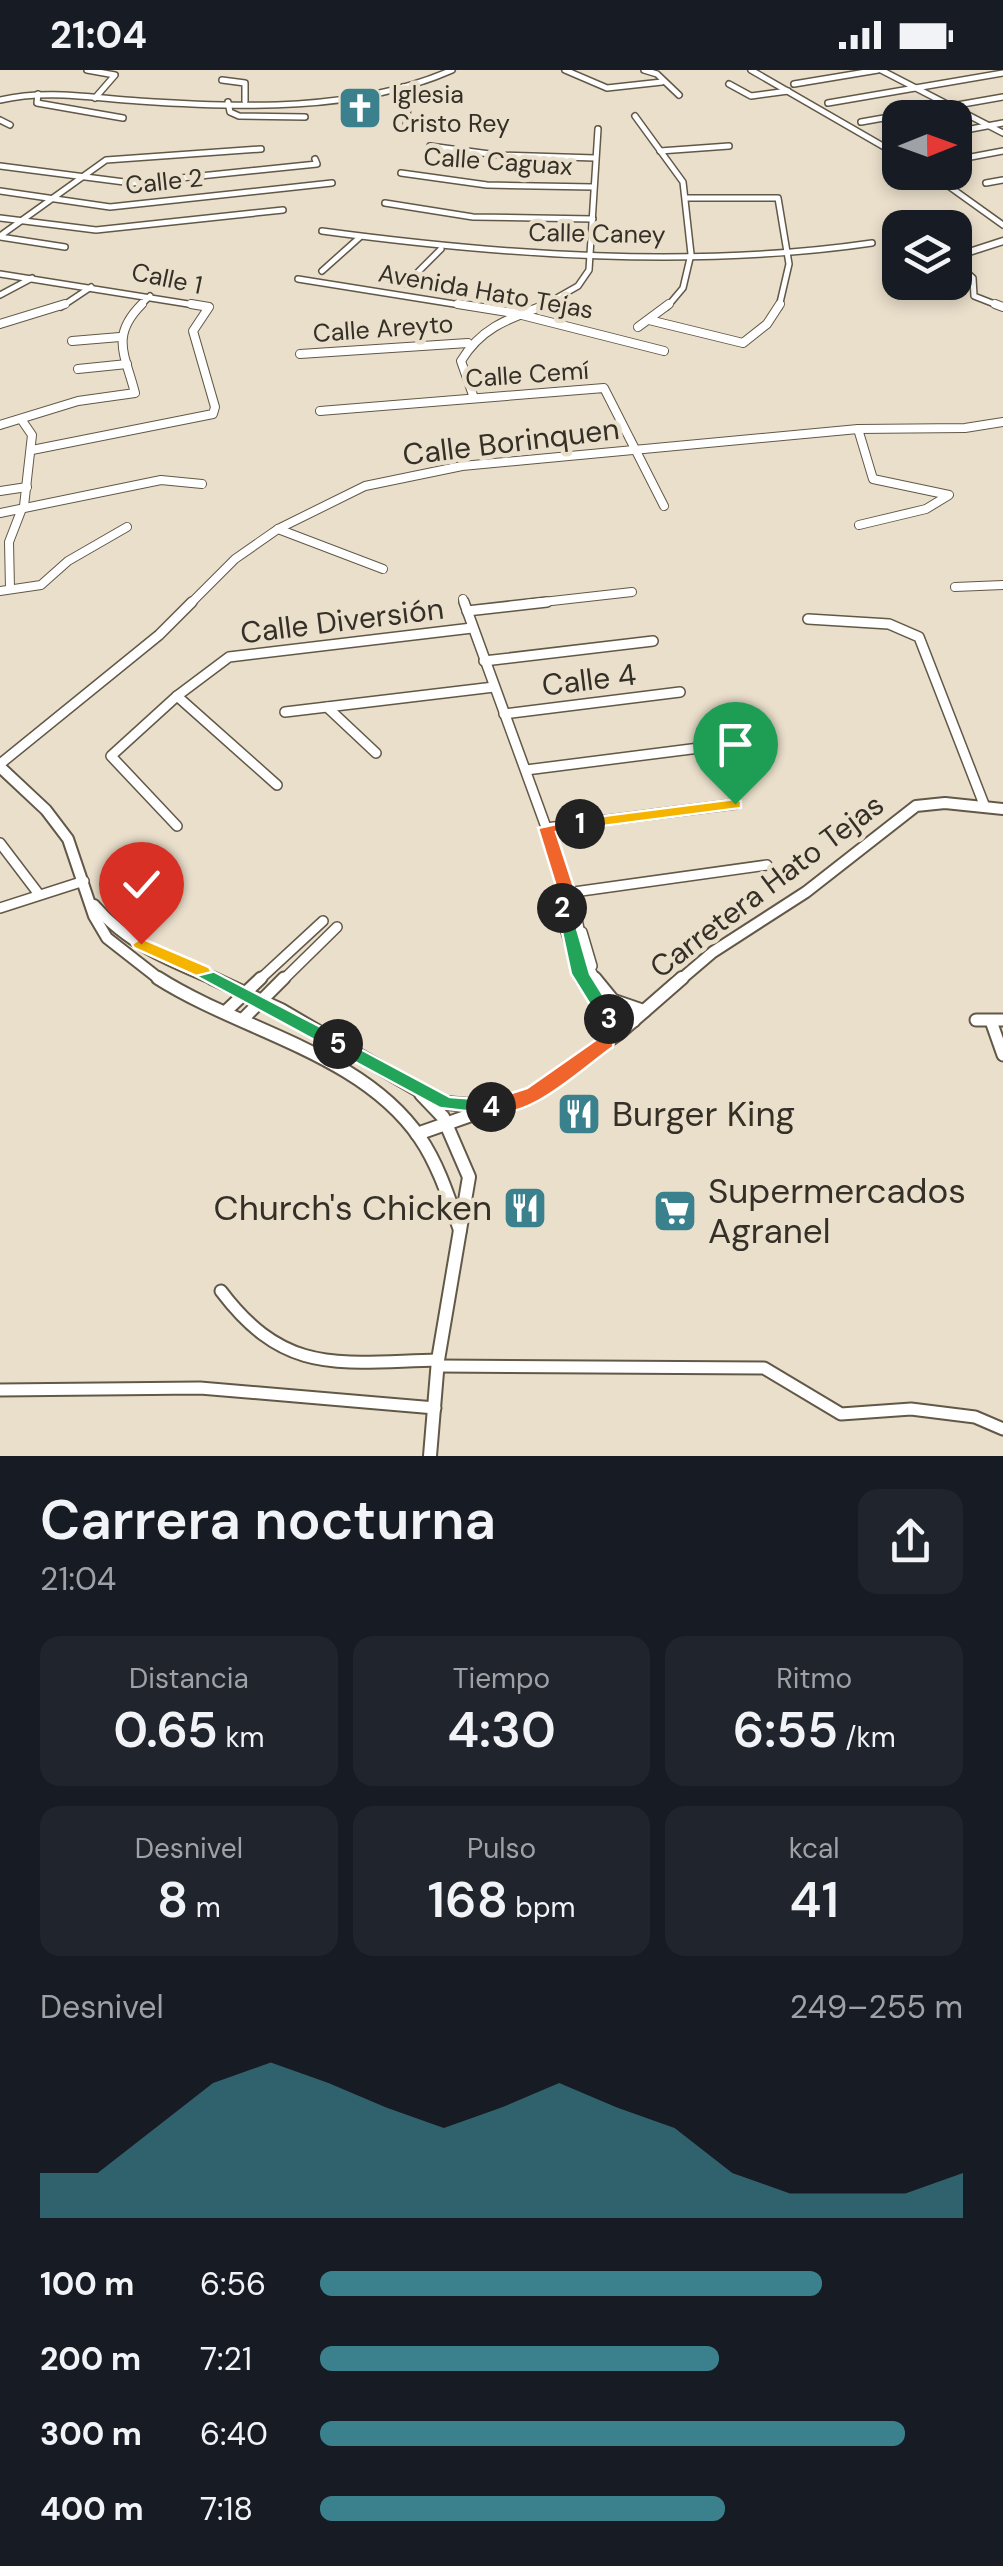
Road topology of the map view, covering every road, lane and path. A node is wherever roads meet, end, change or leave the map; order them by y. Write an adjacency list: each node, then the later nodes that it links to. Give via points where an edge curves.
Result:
1 (87, 70): 19 (street, via 115,75)
2 (452, 70): 13 (street)
3 (567, 70): 4 (street); 10 (street, via 607,88)
4 (579, 70)
5 (644, 70): 10 (street)
6 (751, 70): 15 (street)
7 (883, 70): 12 (street); 14 (street)
8 (1003, 73): 14 (street)
9 (222, 80): 22 (street, via 245,84)
10 (662, 82): 17 (street)
11 (730, 84): 15 (street, via 751,96)
12 (794, 84)
13 (403, 87): 22 (street); 35 (street, via 409,94)
14 (918, 87): 21 (street); 24 (street)
15 (788, 91): 41 (street)
16 (38, 94): 19 (street); 20 (street); 29 (street, via 38,103)
17 (678, 95)
18 (1003, 97): 25 (street)
19 (95, 98): 23 (street)
20 (0, 100)
21 (943, 100)
22 (245, 101): 23 (street)
23 (228, 102): 28 (street, via 239,116)
24 (828, 103)
25 (972, 103)
26 (635, 116): 44 (street)
27 (972, 116): 34 (street)
28 (305, 117)
29 (124, 118)
30 (882, 118): 32 (street)
31 (0, 120): 33 (street)
32 (861, 122)
33 (10, 125)
34 (990, 125): 37 (street); 38 (street)
35 (406, 128)
36 (598, 129): 48 (street)
37 (972, 129)
38 (1003, 129)
39 (430, 146): 48 (street)
40 (729, 146): 44 (street)
41 (882, 146)
42 (158, 148): 47 (street)
43 (262, 149): 47 (street)
44 (660, 151): 59 (street, via 683,182)
45 (1003, 151): 46 (street)
46 (972, 157)
47 (162, 158): 52 (street, via 106,160)
48 (596, 158): 56 (street)
49 (314, 160): 52 (street, via 132,183)
50 (0, 166): 52 (street)
51 (401, 173): 56 (street, Calle Caguax, via 487,185)
52 (81, 178): 60 (street)
53 (1003, 180): 55 (street)
54 (332, 183): 60 (street, Calle 2, via 110,206)
55 (986, 183)
56 (593, 187): 64 (street)
57 (954, 190): 66 (street)
58 (0, 191): 60 (street, Calle 2)
59 (686, 198): 76 (street); 77 (street, via 778,198)
60 (52, 199): 65 (street)
61 (385, 203): 64 (street, via 473,216)
62 (284, 210): 65 (street, Calle 1, via 96,230)
63 (0, 218): 65 (street, Calle 1)
64 (593, 219): 75 (street)
65 (21, 221): 68 (street)
66 (1003, 225)
67 (322, 231): 69 (street, Calle Caney)
68 (0, 236): 72 (street)
69 (360, 237): 73 (street, Calle Caney); 78 (street)
70 (1003, 241): 74 (street)
71 (872, 243): 77 (street, Calle Caney)
72 (65, 247)
73 (441, 249): 75 (street, Calle Caney); 83 (street)
74 (972, 251)
75 (593, 253): 76 (street, Calle Caney); 88 (street, via 589,271 572,290)
76 (691, 254): 77 (street, Calle Caney); 89 (street, via 683,288)
77 (788, 255): 89 (street, via 787,297 752,340 730,342)
78 (322, 271)
79 (0, 274): 81 (street, Calle 1)
80 (972, 277): 87 (street, via 974,296)
81 (32, 278): 84 (street, Calle 1); 85 (street)
82 (298, 279): 88 (street, Avenida Hato Tejas)
83 (406, 284)
84 (91, 287): 86 (street, Calle 1); 90 (street, via 54,311)
85 (0, 295)
86 (150, 296): 92 (street); 105 (street, Calle 1, via 209,307 193,331 213,414)
87 (1003, 307)
88 (514, 313): 94 (street); 95 (street, Avenida Hato Tejas)
89 (649, 320): 91 (street)
90 (0, 324)
91 (638, 327)
92 (120, 337): 93 (street); 97 (street)
93 (72, 341)
94 (468, 343): 96 (street, Calle Areyto); 99 (street, via 461,361)
95 (664, 352)
96 (300, 354)
97 (128, 364): 98 (street); 101 (street, via 134,394)
98 (78, 369)
99 (474, 398): 100 (street, Calle Cemí); 106 (street, Calle Cemí, via 604,388)
100 (320, 410)
101 (20, 418): 103 (street); 105 (street, via 30,428)
102 (1003, 422): 104 (street, Calle Borinquen)
103 (0, 425)
104 (858, 430): 106 (street, Calle Borinquen); 113 (street, via 872,479 949,495 926,509)
105 (32, 450): 108 (street)
106 (637, 450): 110 (street, Calle Cemí); 115 (street, Calle Borinquen, via 410,474 332,499)
107 (202, 484): 112 (street, via 167,480)
108 (27, 487): 109 (street); 111 (street)
109 (0, 491)
110 (664, 506)
111 (22, 509): 119 (street, via 8,542)
112 (0, 513)
113 (860, 525)
114 (128, 527): 119 (street, via 68,560 42,584)
115 (278, 529): 116 (street); 135 (street, Calle Borinquen)
116 (383, 569)
117 (1003, 585): 118 (street)
118 (954, 587)
119 (5, 590)
120 (632, 592): 122 (street)
121 (463, 600): 122 (street)
122 (467, 611): 124 (street)
123 (808, 620): 139 (street, via 889,624 919,637)
124 (472, 628): 126 (street); 129 (street, Calle Diversión, via 228,658)
125 (653, 642): 126 (street)
126 (484, 661): 127 (street)
127 (494, 687): 130 (street); 132 (street)
128 (680, 692): 132 (street, Calle 4)
129 (177, 696): 137 (street); 141 (street, Calle Diversión, via 111,756)
130 (326, 707): 131 (street); 134 (street)
131 (285, 712)
132 (504, 714): 136 (street)
133 (707, 747): 136 (street)
134 (376, 753)
135 (0, 765): 145 (street, via 68,838)
136 (526, 770): 142 (street)
137 (277, 785)
138 (735, 804): 142 (street)
139 (985, 807): 140 (street, Carretera Hato Tejas); 157 (street, Carretera Hato Tejas, via 916,806 806,892 713,952)
140 (1003, 809)
141 (177, 826)
142 (546, 828): 147 (street)
143 (0, 843): 146 (street)
144 (767, 865): 147 (street)
145 (84, 881): 146 (street); 148 (street)
146 (38, 893): 149 (street)
147 (567, 893): 152 (street); 153 (street, via 562,909)
148 (92, 903): 154 (street, via 111,926 141,944); 158 (street, via 104,936 140,968)
149 (0, 908)
150 (323, 921): 154 (street)
151 (336, 926): 155 (street)
152 (593, 971): 153 (street); 157 (street, via 613,1000)
153 (580, 974): 156 (street)
154 (246, 993): 155 (street); 158 (street)
155 (263, 1001): 159 (street); 165 (street)
156 (598, 1001): 160 (street); 163 (street, via 609,1020)
157 (644, 1011): 160 (street, Carretera Hato Tejas)
158 (225, 1012): 159 (street)
159 (242, 1020): 168 (street, via 369,1091)
160 (634, 1020): 163 (street, Carretera Hato Tejas)
161 (976, 1020): 162 (street)
162 (997, 1020): 164 (street)
163 (606, 1042): 166 (street, Carretera Hato Tejas)
164 (1003, 1054)
165 (416, 1089): 166 (street, via 446,1104); 167 (street)
166 (508, 1105): 167 (street, Carretera Hato Tejas)
167 (448, 1126): 168 (street, Carretera Hato Tejas); 169 (street, via 468,1177)
168 (417, 1134): 169 (street, via 440,1173)
169 (460, 1230): 171 (street)
170 (221, 1291): 171 (street, via 255,1333 288,1352)
171 (438, 1363): 173 (street); 174 (street, via 764,1368 842,1414 911,1409 975,1417)
172 (0, 1390): 173 (street, via 200,1388)
173 (435, 1408): 175 (street)
174 (1003, 1428)
175 (430, 1456)

